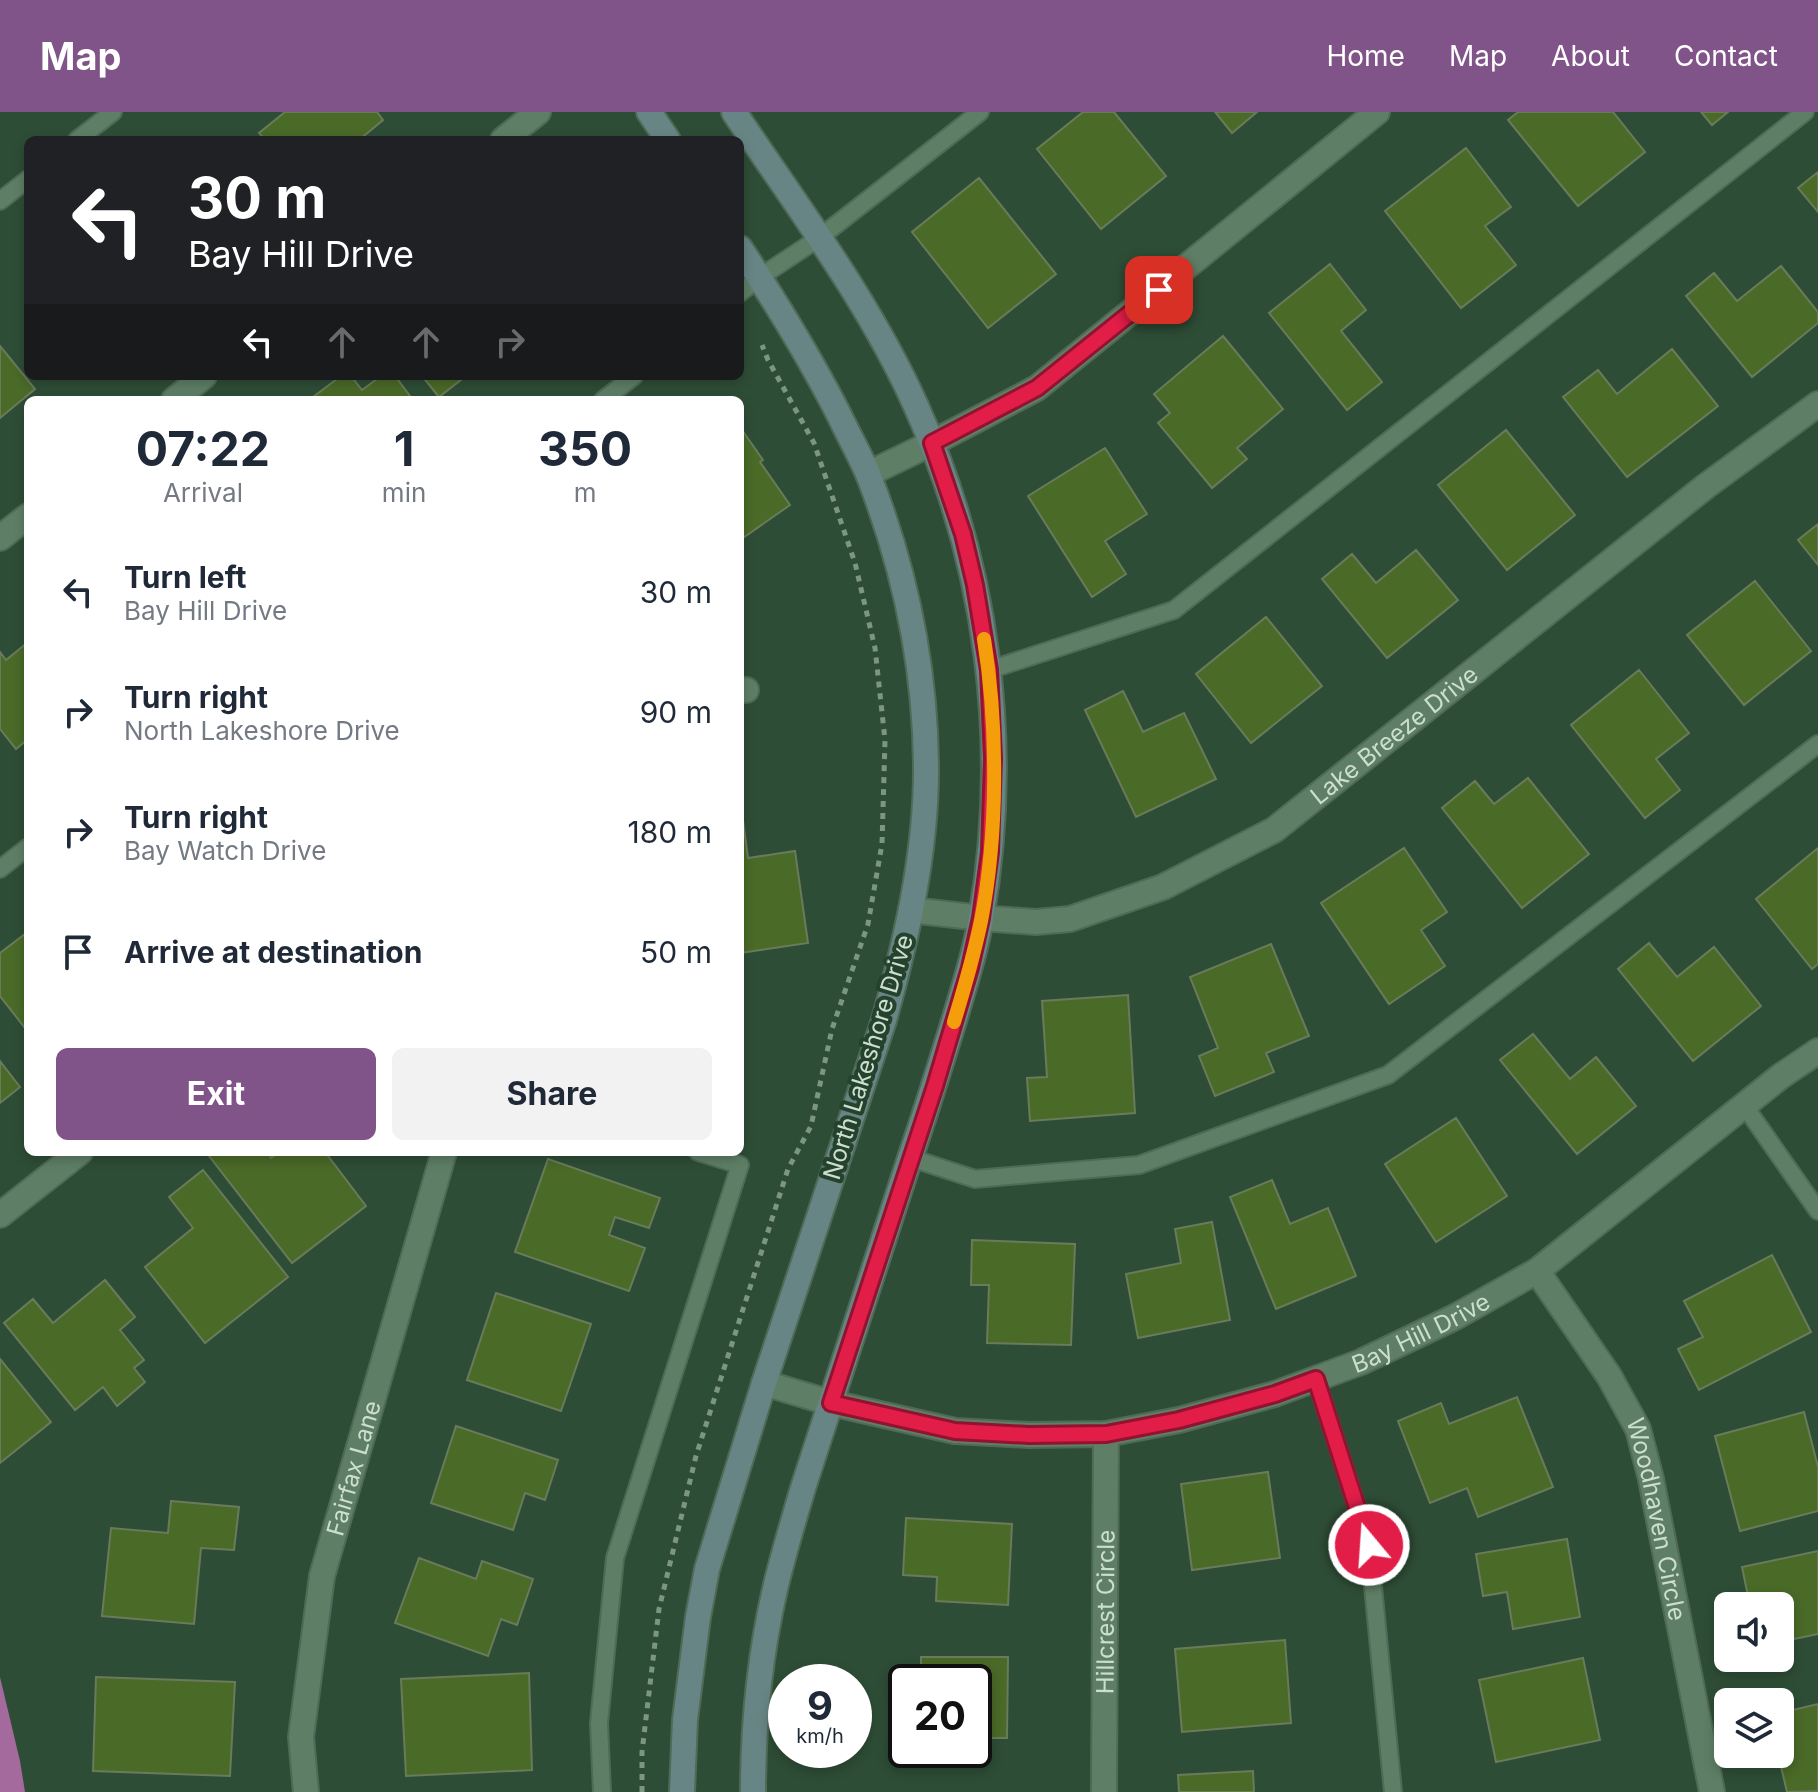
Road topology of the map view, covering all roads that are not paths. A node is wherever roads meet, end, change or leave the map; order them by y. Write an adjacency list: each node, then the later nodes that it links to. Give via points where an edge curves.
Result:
1 (113, 112): 8 (lane)
2 (538, 112): 9 (street)
3 (649, 112): 10 (main road)
4 (734, 112): 13 (main road)
5 (980, 112): 13 (lane)
6 (1377, 112): 20 (street, via 1037,388)
7 (1805, 112): 24 (lane, via 1174,610)
8 (82, 136)
9 (508, 136)
10 (665, 136)
11 (24, 182): 12 (lane)
12 (0, 201)
13 (819, 238): 14 (lane); 20 (main road, via 882,340)
14 (747, 287): 21 (main road, North Lakeshore Drive, via 824,383)
15 (199, 380): 17 (street)
16 (629, 380): 18 (lane)
17 (179, 396)
18 (608, 396)
19 (1818, 404): 29 (street, Lake Breeze Drive, via 1706,486 1274,830 1163,887 1070,919)
20 (932, 443): 21 (street); 24 (main road, via 963,534)
21 (868, 474): 28 (main road, North Lakeshore Drive, via 904,586 917,649 926,764)
22 (24, 519): 23 (street)
23 (0, 538)
24 (989, 670): 29 (main road, via 993,800)
25 (1818, 744): 35 (lane, via 1388,1075 1139,1165 975,1179)
26 (24, 850): 27 (lane)
27 (0, 869)
28 (911, 910): 29 (street, Lake Breeze Drive); 40 (main road, North Lakeshore Drive, via 884,1020)
29 (981, 918): 35 (main road)
30 (1818, 1051): 31 (street, Bay Hill Drive)
31 (1744, 1105): 36 (lane); 38 (street, Bay Hill Drive)
32 (75, 1156): 37 (street)
33 (443, 1156): 43 (street, Fairfax Lane, via 322,1576 301,1737)
34 (711, 1156): 44 (lane, via 740,1165 615,1558 599,1723)
35 (911, 1158): 41 (main road)
36 (1818, 1211)
37 (0, 1215)
38 (1537, 1271): 39 (street, Bay Hill Drive, via 1442,1323); 49 (street, Woodhaven Circle, via 1609,1376 1638,1429)
39 (1316, 1379): 42 (street, Bay Hill Drive, via 1193,1416); 48 (lane, via 1369,1545)
40 (764, 1383): 41 (street, Bay Hill Drive); 45 (main road, North Lakeshore Drive, via 707,1569 685,1720)
41 (831, 1403): 42 (street, Bay Hill Drive, via 955,1431); 46 (main road, via 772,1604)
42 (1106, 1434): 47 (street, Hillcrest Circle)
43 (306, 1792)
44 (602, 1792)
45 (682, 1792)
46 (753, 1792)
47 (1104, 1792)
48 (1393, 1792)
49 (1712, 1792)

